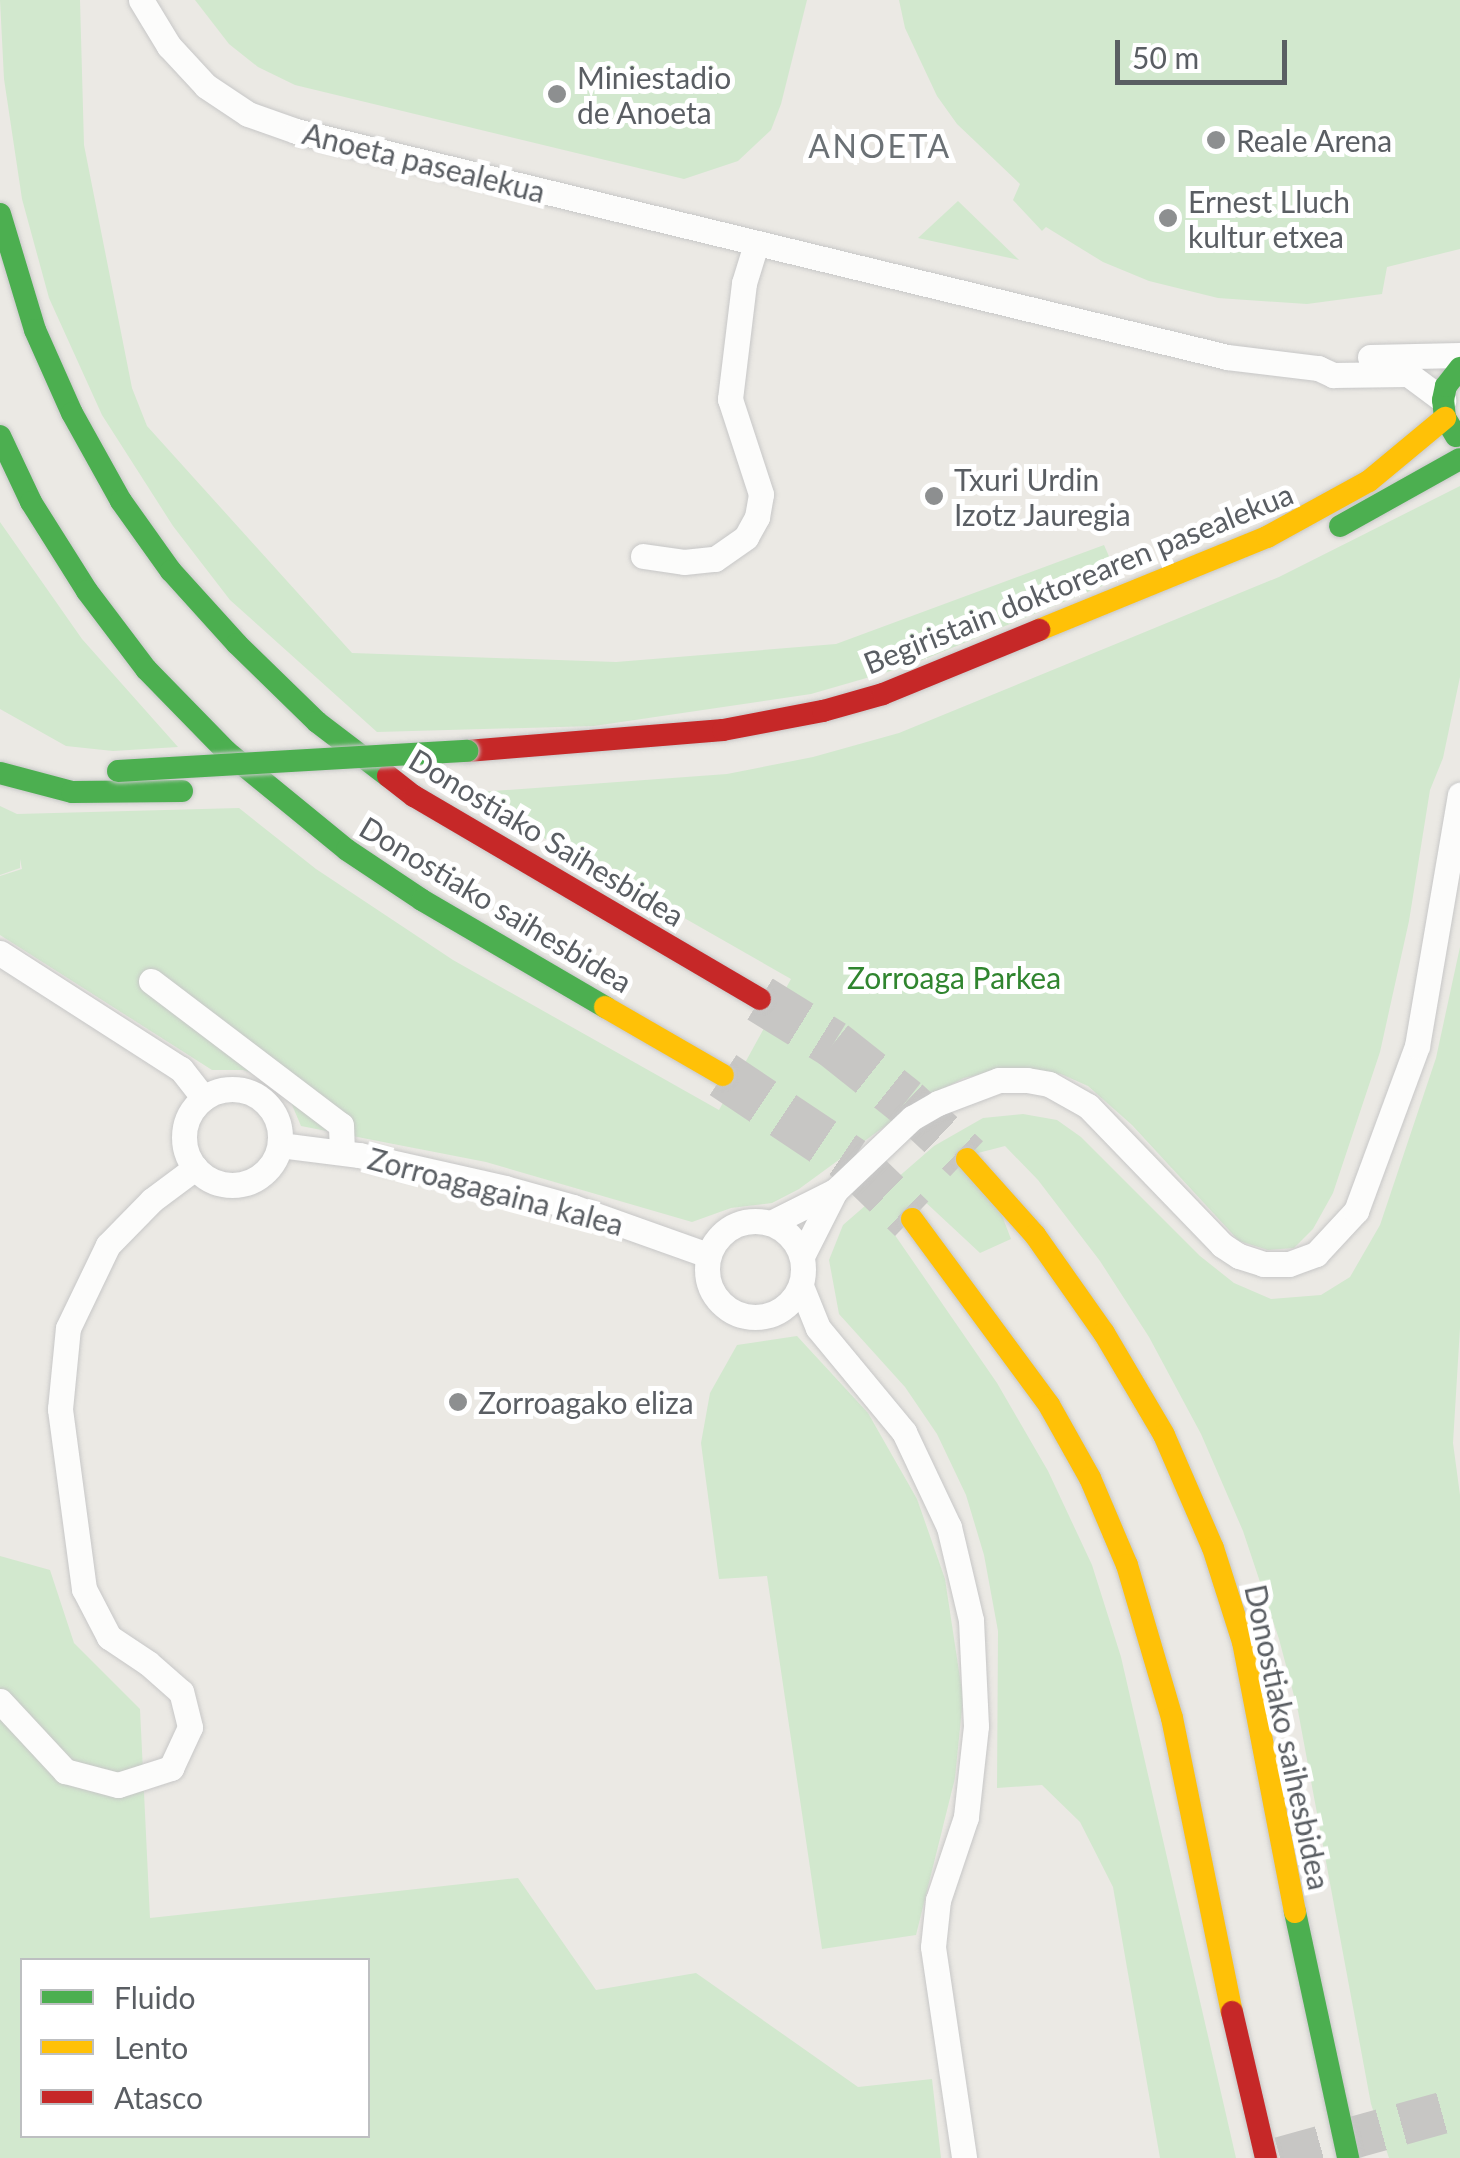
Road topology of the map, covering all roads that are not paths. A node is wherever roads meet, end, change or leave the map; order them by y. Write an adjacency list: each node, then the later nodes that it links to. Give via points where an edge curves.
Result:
1 (141, 0): 3 (street, Anoeta pasealekua, via 194,75 260,120)
2 (0, 214): 21 (main road, Donostiako Saihesbidea, via 36,330 72,413 121,501 236,644 317,722 414,796)
3 (756, 244): 5 (street, Anoeta pasealekua, via 1227,357); 11 (street, via 744,284 730,399 761,494 757,517 746,537 715,559)
4 (1460, 355): 5 (street, Anoeta pasealekua, via 1333,360)
5 (1318, 368): 7 (street, Anoeta pasealekua, via 1333,375 1408,374)
6 (1460, 368): 7 (main road, via 1446,386)
7 (1444, 409): 9 (main road); 16 (main road, Begiristain doktorearen pasealekua, bridge, via 1369,481 1282,530 883,694 823,711 723,730 118,771 62,766)
8 (0, 436): 22 (main road, Donostiako saihesbidea, via 31,502 87,591 146,669 226,751 347,850 422,900)
9 (1460, 440)
10 (1460, 459): 12 (main road, Begiristain doktorearen pasealekua, via 1313,539)
11 (643, 556)
12 (1207, 587)
13 (972, 684): 14 (main road, Begiristain doktorearen pasealekua)
14 (813, 737)
15 (780, 744): 17 (main road, via 182,791 72,792)
16 (14, 752)
17 (0, 772)
18 (1460, 795): 28 (street, via 1412,1062 1356,1210 1316,1254 1289,1264 1240,1256 1088,1106 1060,1088 1027,1080 999,1080 912,1118)
19 (0, 953): 23 (street, via 181,1069)
20 (152, 981): 25 (street, via 341,1125)
21 (760, 999)
22 (723, 1075)
23 (204, 1098): 24 (street, via 231,1088 258,1096 276,1117); 27 (street, via 184,1131)
24 (280, 1145): 25 (street, Zorroagagaina kalea); 27 (street, via 252,1181 221,1184)
25 (342, 1152): 31 (street, Zorroagagaina kalea, via 573,1207)
26 (967, 1160): 39 (main road, Donostiako saihesbidea, via 1034,1235 1104,1333 1164,1435 1214,1548 1242,1642)
27 (195, 1168): 36 (street, via 108,1244 68,1328 60,1409 84,1589 109,1637 181,1692 190,1727 171,1768 118,1785 65,1771)
28 (835, 1191): 30 (street); 32 (street)
29 (912, 1219): 38 (main road, via 1049,1406 1090,1478 1127,1566 1172,1718)
30 (771, 1223): 31 (street, via 734,1225); 32 (street)
31 (708, 1256): 34 (street, via 718,1301 744,1317)
32 (802, 1256): 33 (street)
33 (801, 1286): 34 (street); 35 (street)
34 (772, 1315): 35 (street)
35 (818, 1328): 37 (street, via 904,1432 949,1527 971,1620 976,1726 966,1816 938,1900 934,1947)
36 (0, 1701)
37 (964, 2158)
38 (1266, 2158)
39 (1348, 2158)

